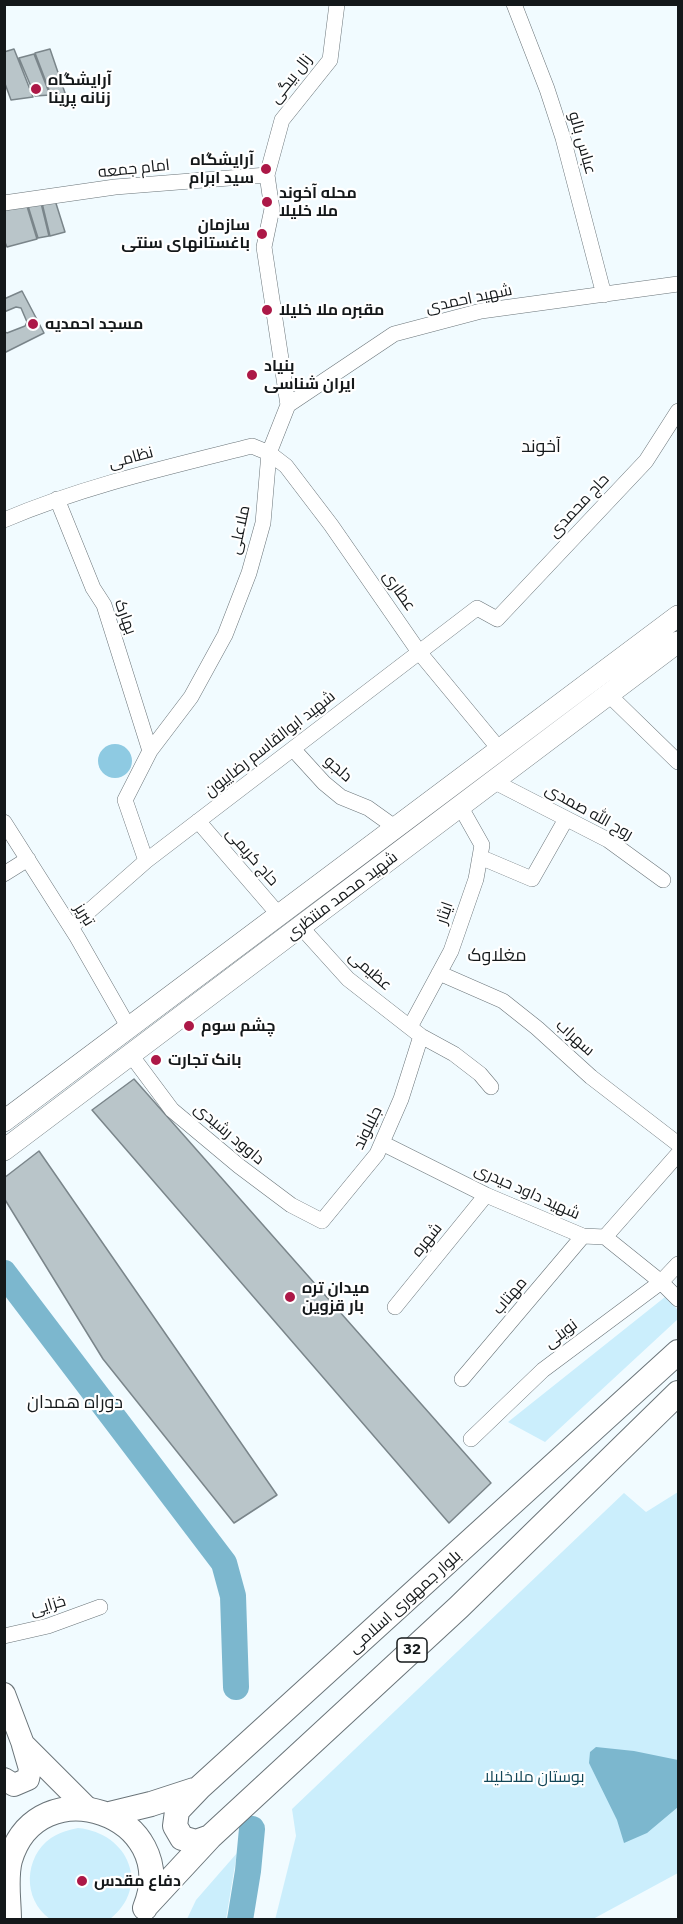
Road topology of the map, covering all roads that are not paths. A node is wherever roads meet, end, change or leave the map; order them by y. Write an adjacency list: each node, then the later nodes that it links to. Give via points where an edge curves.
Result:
1 (337, 4): 3 (street, زال بیگی, via 330,60 282,120)
2 (514, 4): 6 (street, عباس بالو, via 563,138)
3 (267, 175): 4 (street, امام جمعه, via 115,188); 7 (street, via 272,209 264,247)
4 (4, 203)
5 (678, 284): 6 (street, شهید احمدی)
6 (604, 295): 7 (street, شهید احمدی, via 481,311 394,334)
7 (288, 405): 9 (street, ملاعلی)
8 (678, 411): 13 (street, حاج محمدی, via 646,461)
9 (269, 453): 10 (street, نظامی, via 252,446); 15 (street, عطاری, via 285,466 331,525); 19 (street, ملاعلی, via 263,523 225,635 191,697)
10 (57, 499): 11 (street, نظامی); 19 (street, بهارک, via 93,588 104,605)
11 (4, 520)
12 (678, 616): 18 (main road, شهید محمد منتظری)
13 (497, 619): 15 (street, شهید ابوالقاسم رضاییون, via 477,608)
14 (678, 642): 16 (main road, شهید محمد منتظری)
15 (419, 652): 17 (street, شهید ابوالقاسم رضاییون); 18 (street, عطاری)
16 (608, 694): 20 (street); 21 (main road, شهید محمد منتظری)
17 (292, 749): 25 (street, شهید ابوالقاسم رضاییون); 26 (street, دلجو, via 340,797 368,808)
18 (500, 750): 26 (main road, شهید محمد منتظری)
19 (150, 751): 29 (street, ملاعلی, via 125,800)
20 (678, 762)
21 (493, 781): 22 (main road, شهید محمد منتظری); 23 (street, روح الله صمدی)
22 (460, 807): 27 (street, ایثار, via 482,845); 34 (main road, شهید محمد منتظری)
23 (566, 819): 27 (street, via 532,879); 31 (street, روح الله صمدی, via 608,840)
24 (4, 822): 28 (street, تبریز)
25 (198, 822): 29 (street, شهید ابوالقاسم رضاییون); 32 (street, حاج کریمی)
26 (396, 828): 32 (main road, شهید محمد منتظری)
27 (480, 857): 35 (street, ایثار, via 451,951)
28 (28, 859): 30 (street); 33 (street, تبریز)
29 (147, 861): 33 (street, شهید ابوالقاسم رضاییون)
30 (4, 874)
31 (663, 880)
32 (279, 915): 36 (main road, شهید محمد منتظری)
33 (71, 927): 36 (street, تبریز)
34 (301, 927): 37 (street, عظیمی, via 348,979); 38 (main road, شهید محمد منتظری)
35 (439, 973): 37 (street, ایثار); 42 (street, سهراب, via 503,1001 591,1077)
36 (129, 1028): 40 (main road, شهید محمد منتظری)
37 (415, 1032): 39 (street, عظیمی, via 454,1054); 41 (street, جلیلوند, via 401,1099)
38 (131, 1055): 43 (main road, شهید محمد منتظری); 46 (street, داوود رشیدی, via 172,1110 291,1205)
39 (491, 1087)
40 (4, 1121)
41 (382, 1143): 45 (street, شهید داود حیدری); 46 (street, جلیلوند, via 377,1155)
42 (678, 1144)
43 (4, 1150)
44 (678, 1154): 48 (street)
45 (486, 1195): 47 (street, شهید داود حیدری); 52 (street, شهره)
46 (322, 1221)
47 (583, 1236): 48 (street, شهید داود حیدری); 54 (street, مهتاب)
48 (606, 1237): 50 (street)
49 (678, 1264): 50 (street, نوینی)
50 (661, 1282): 51 (street); 56 (street, نوینی, via 543,1370)
51 (678, 1299)
52 (395, 1307)
53 (678, 1352): 62 (highway, بلوار جمهوری اسلامی / 32)
54 (462, 1379)
55 (678, 1393): 64 (highway, 32, via 459,1607)
56 (471, 1439)
57 (100, 1607): 58 (street, خزایی, via 48,1626)
58 (4, 1636)
59 (4, 1694): 60 (main road)
60 (23, 1744): 61 (main road, via 30,1769 28,1779 14,1785); 63 (main road)
61 (4, 1779)
62 (199, 1788): 63 (highway, بلوار جمهوری اسلامی / 32, via 151,1804); 64 (highway, via 177,1811 175,1826 187,1841 201,1842)
63 (98, 1811): 65 (highway, 32, via 74,1808 56,1812 30,1828 13,1854); 66 (highway, 32, via 124,1823 144,1847 152,1878)
64 (210, 1837): 66 (highway, 32)
65 (8, 1891)
66 (143, 1913)

